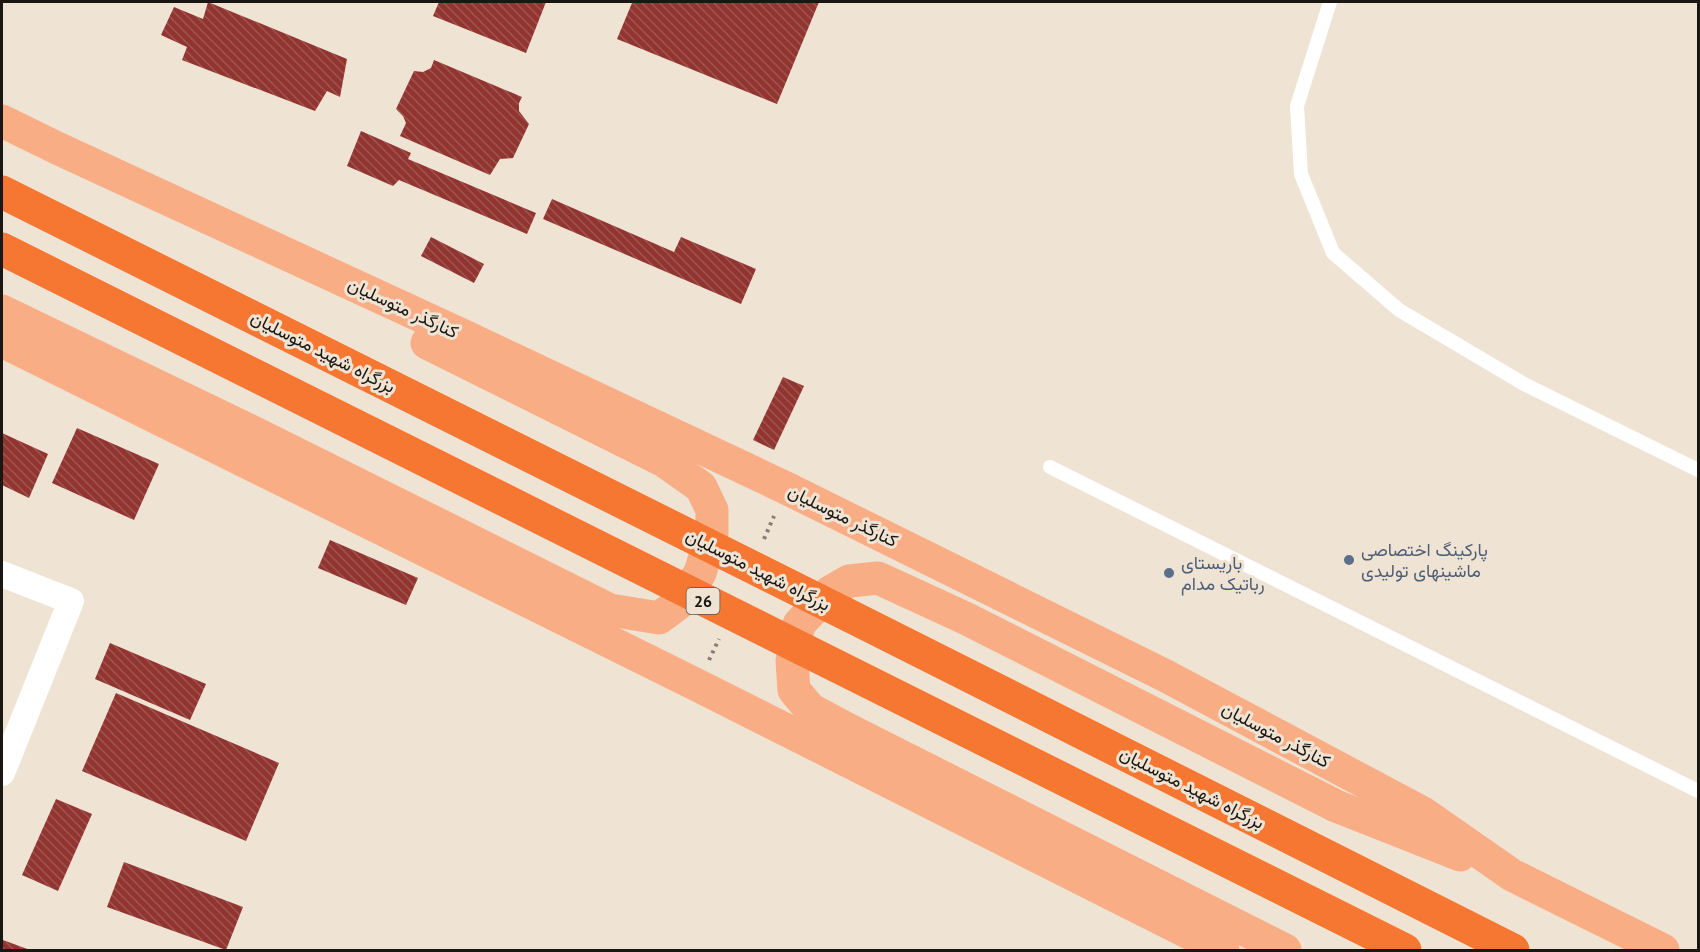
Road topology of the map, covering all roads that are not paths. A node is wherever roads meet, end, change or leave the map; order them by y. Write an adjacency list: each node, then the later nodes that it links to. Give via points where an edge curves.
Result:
1 (1330, 2): 9 (lane, via 1297,106 1301,174 1333,253 1399,309 1515,378)
2 (2, 121): 3 (main road, کنارگذر متوسلیان)
3 (57, 148): 6 (main road, via 252,255 664,461 701,487 712,510 712,533 700,573 679,603 659,618 610,610); 13 (main road, کنارگذر متوسلیان, via 786,488 1164,675 1423,813)
4 (2, 192): 17 (highway, بزرگراه شهید متوسلیان)
5 (2, 249): 16 (highway, 26)
6 (2, 311)
7 (2, 341): 14 (main road)
8 (1050, 467): 12 (lane)
9 (1698, 470)
10 (2, 574): 11 (street, via 71,601)
11 (2, 773)
12 (1698, 791)
13 (1512, 875): 15 (main road, via 1336,806 878,578 849,581 830,592 798,624 792,661 794,690 810,709); 18 (main road, کنارگذر متوسلیان)
14 (1223, 951)
15 (1285, 951)
16 (1405, 951)
17 (1513, 951)
18 (1663, 951)

